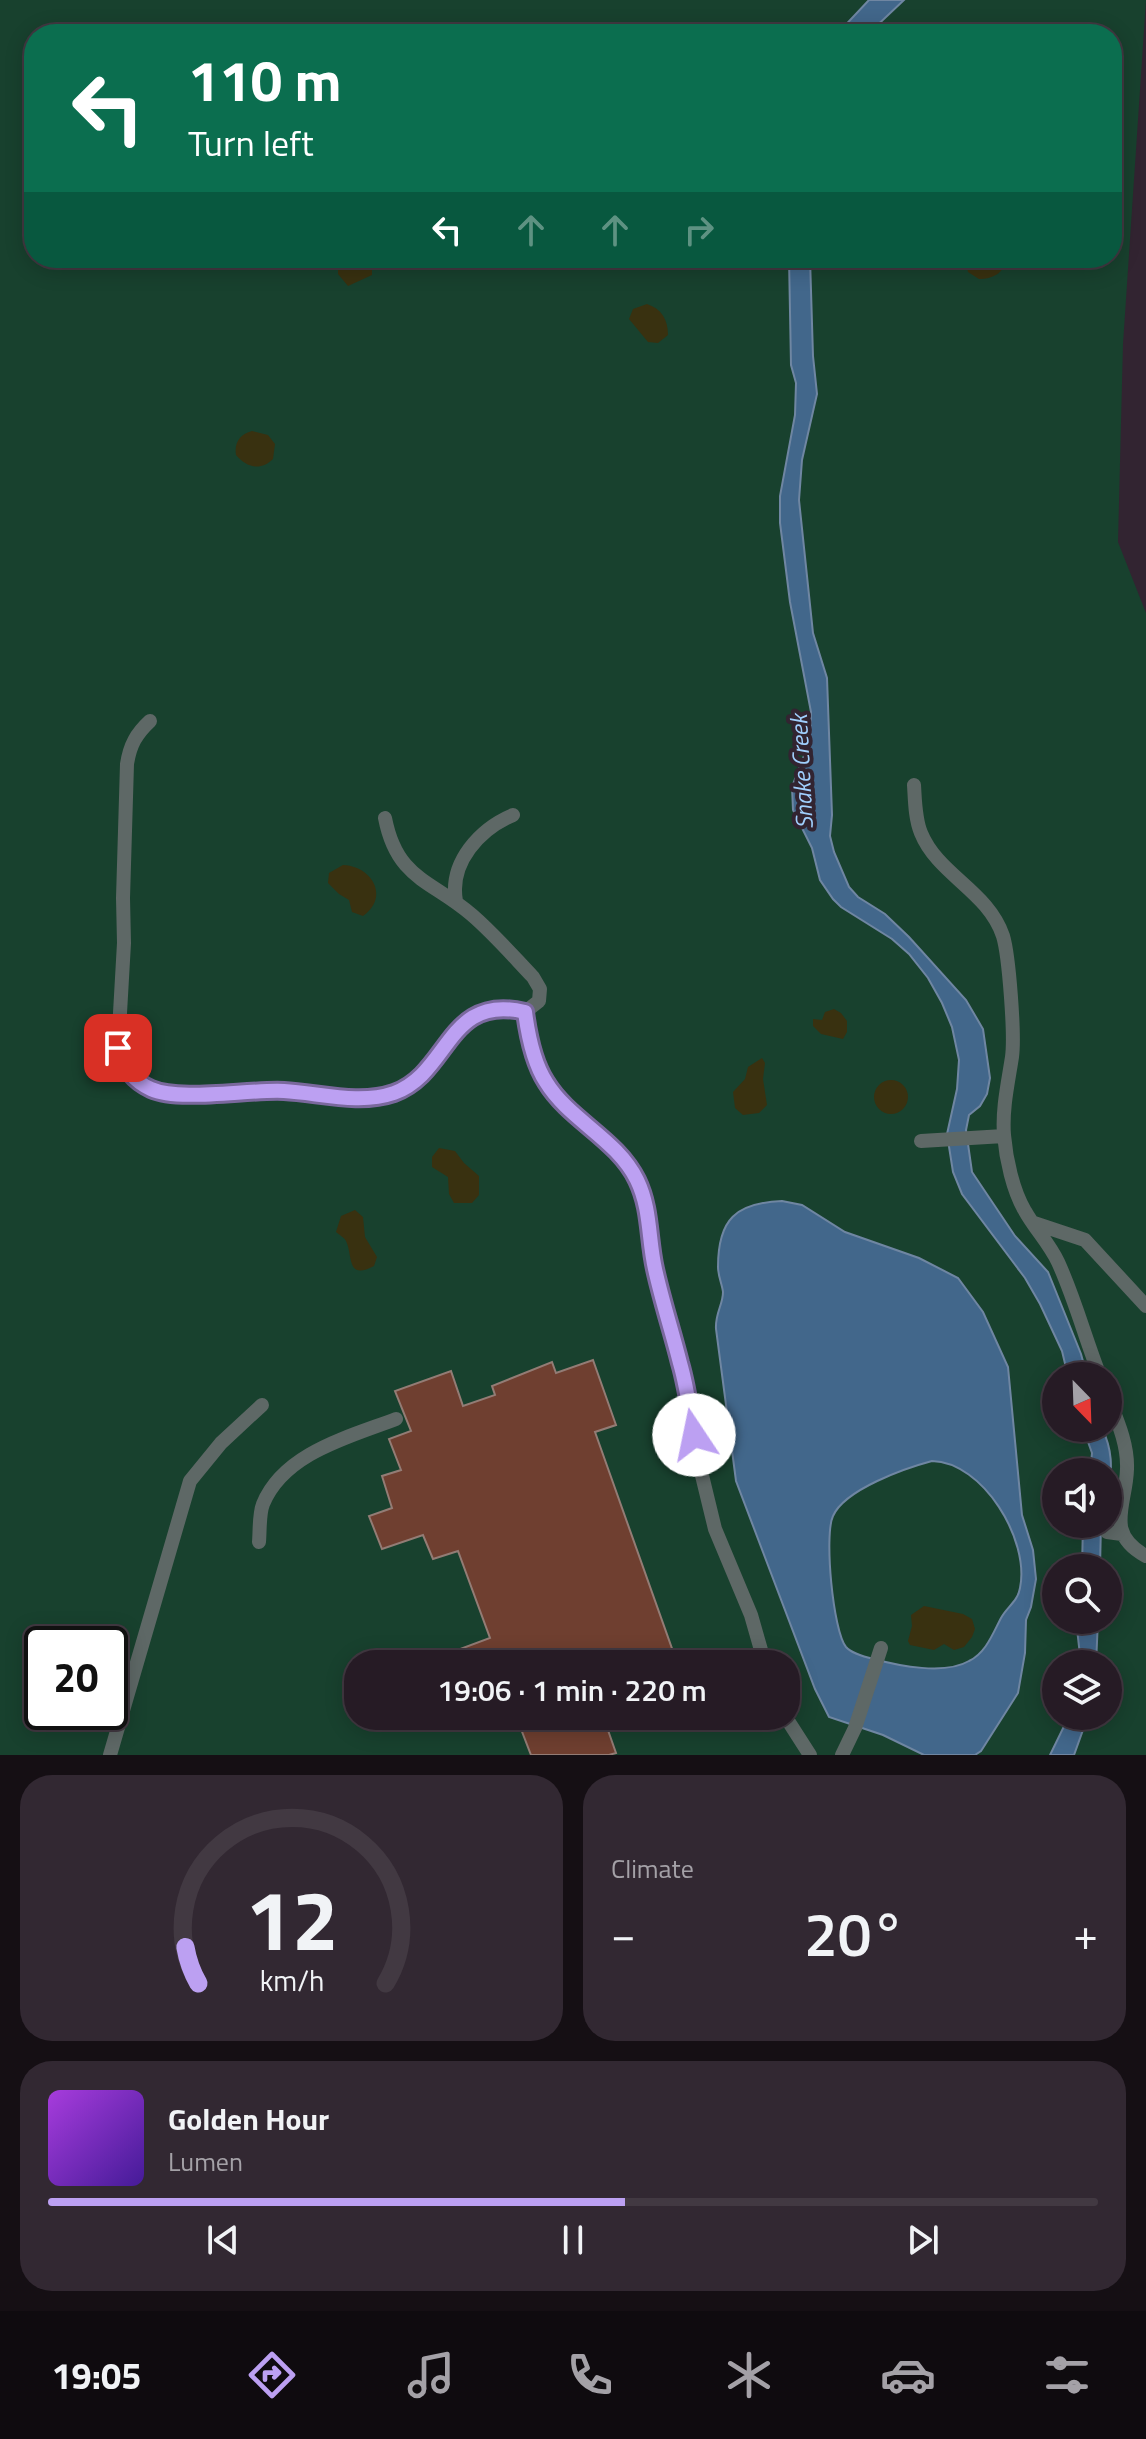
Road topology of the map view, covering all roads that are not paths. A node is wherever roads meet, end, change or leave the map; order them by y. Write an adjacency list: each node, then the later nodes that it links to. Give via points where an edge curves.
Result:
1 (150, 721): 6 (lane, via 129,749 127,764 118,1018 121,1060 140,1084 172,1095 392,1093 413,1083 459,1027 476,1015 494,1008)
2 (914, 785): 7 (lane, via 919,830 926,843 983,900 1004,940 1012,1053)
3 (513, 815): 5 (lane, via 483,833 466,853 456,872)
4 (385, 818): 5 (lane, via 395,851 413,874)
5 (456, 901): 6 (lane, via 533,977 539,1001)
6 (525, 1012): 20 (lane, via 545,1081 618,1153 640,1186 715,1529)
7 (1004, 1136): 8 (lane); 9 (lane, via 1018,1197)
8 (921, 1141)
9 (1034, 1223): 10 (lane, via 1085,1240); 11 (lane, via 1067,1282)
10 (1146, 1306)
11 (1095, 1362)
12 (262, 1405): 22 (lane, via 190,1481)
13 (396, 1419): 17 (lane, via 298,1461 262,1506)
14 (1122, 1439): 15 (lane, via 1127,1470)
15 (1122, 1495)
16 (1119, 1538): 18 (lane)
17 (259, 1542)
18 (1146, 1556)
19 (881, 1648): 24 (lane)
20 (761, 1650)
21 (794, 1730): 23 (lane)
22 (110, 1755)
23 (810, 1755)
24 (842, 1755)

